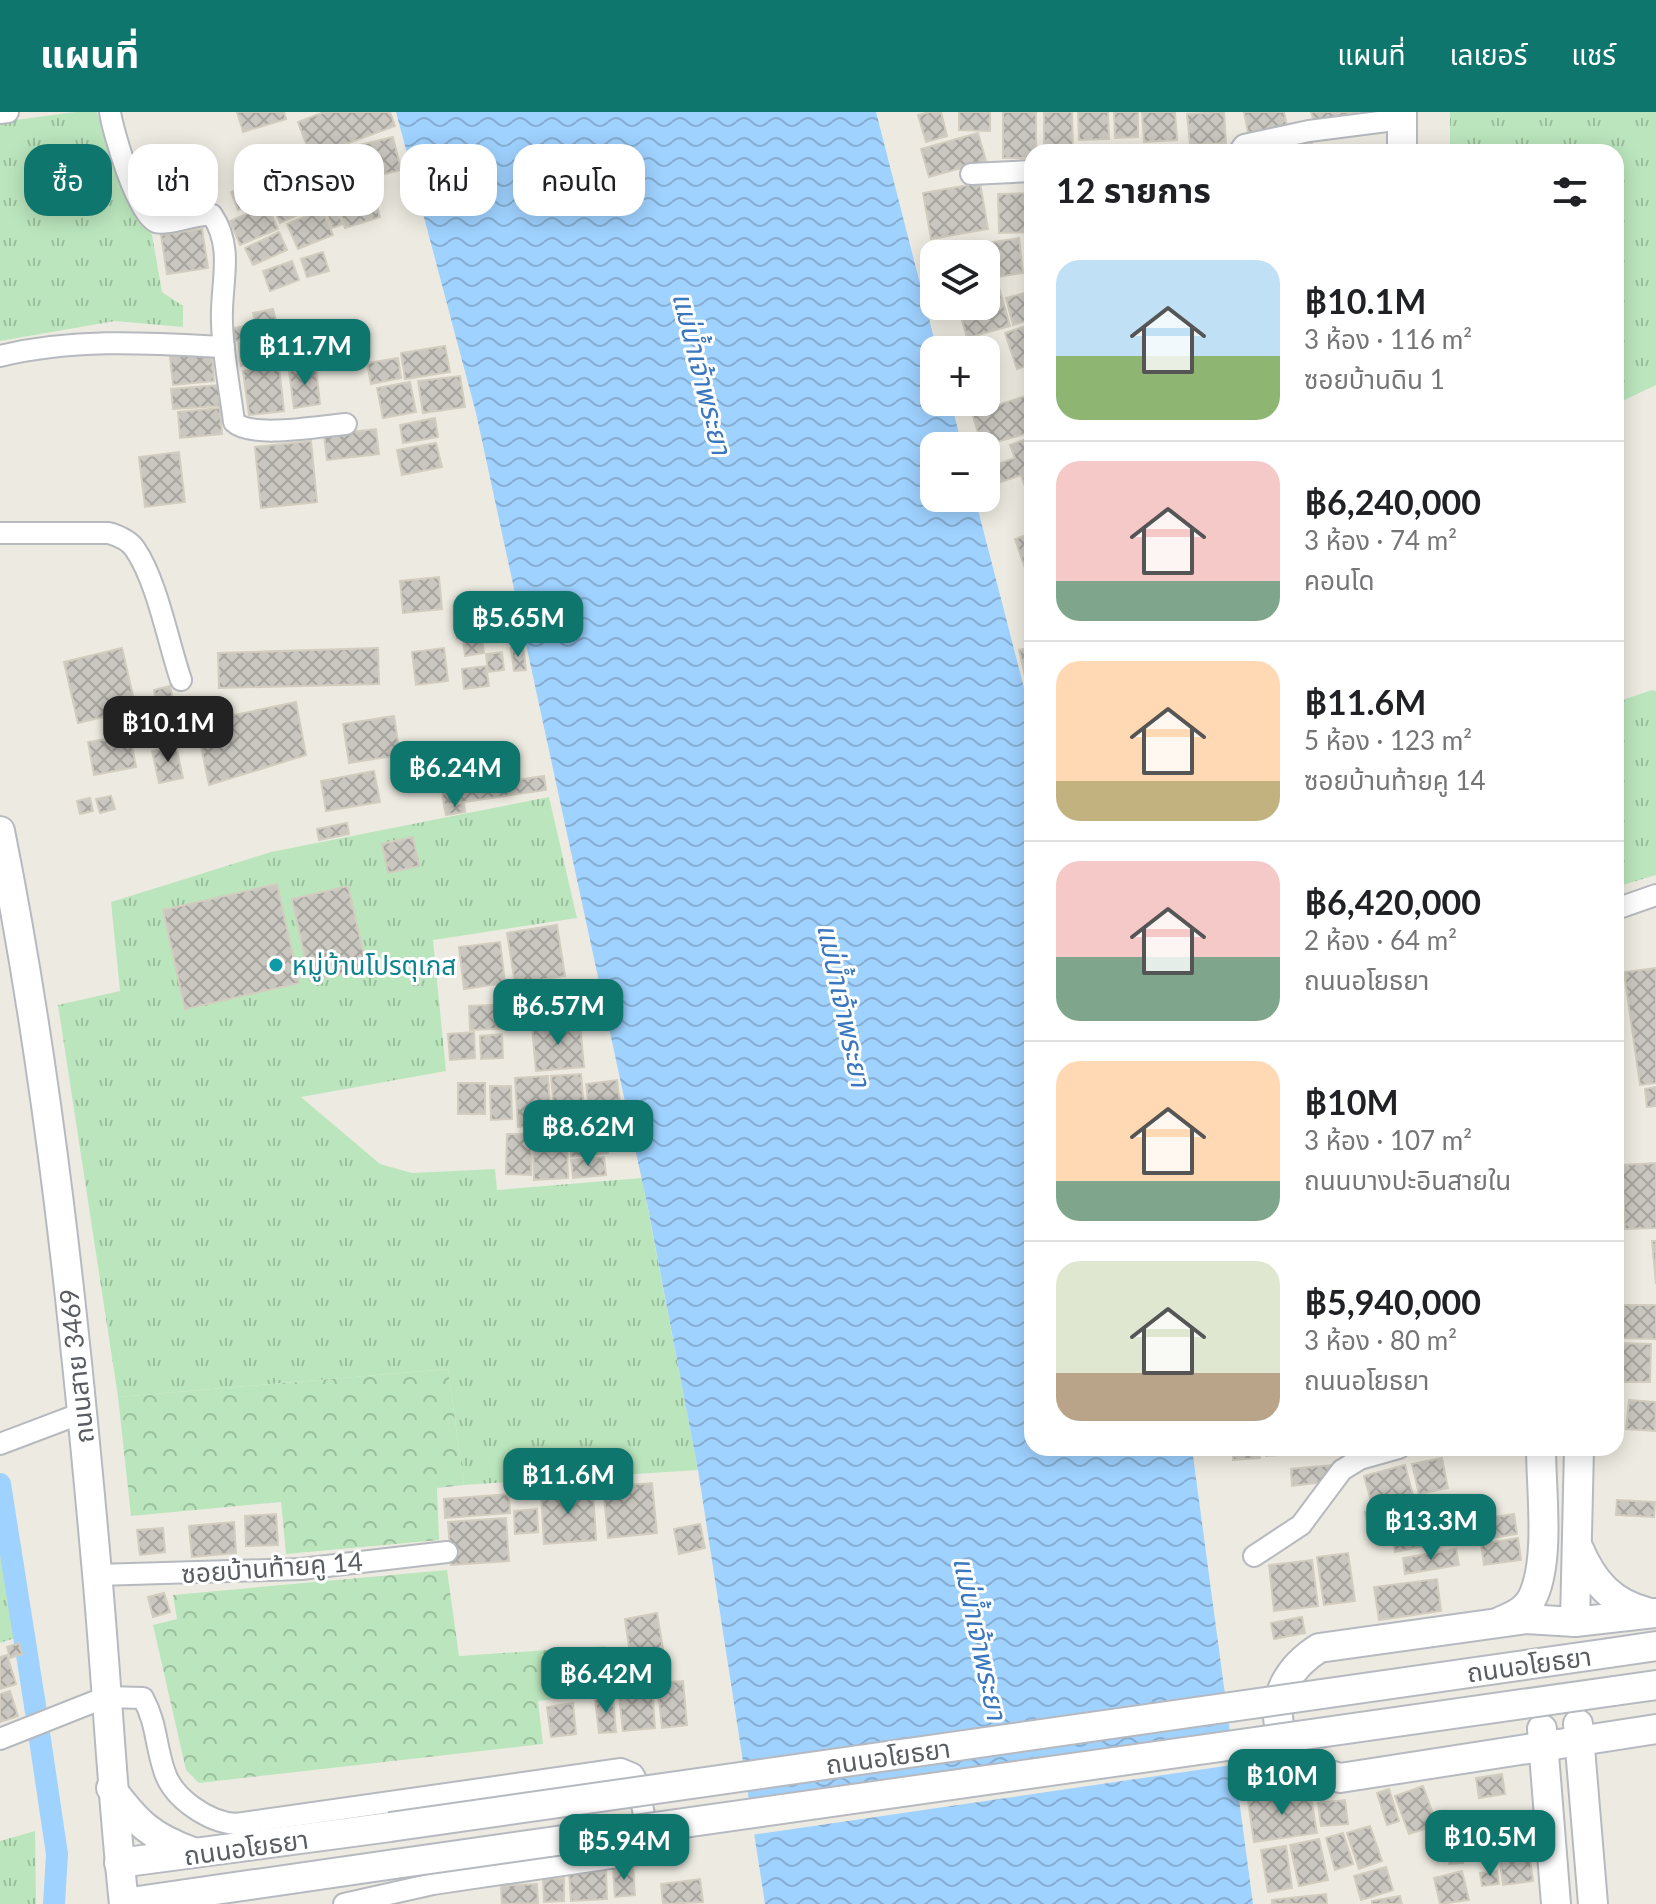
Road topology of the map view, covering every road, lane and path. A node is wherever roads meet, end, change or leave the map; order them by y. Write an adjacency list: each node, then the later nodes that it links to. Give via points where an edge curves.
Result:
1 (8, 112): 3 (street)
2 (110, 112): 9 (street, via 134,189 152,218 163,222 212,215 222,229)
3 (0, 113)
4 (1402, 115): 5 (street); 6 (main road)
5 (1249, 144)
6 (1402, 144)
7 (1024, 171): 8 (street)
8 (971, 174)
9 (224, 347): 10 (street, via 127,341); 11 (street, via 234,422 242,429)
10 (0, 356)
11 (346, 424)
12 (0, 533): 13 (street, via 122,537 135,549)
13 (181, 680)
14 (0, 831): 17 (main road, ถนนสาย 3469, via 47,1091)
15 (1656, 895): 16 (street)
16 (1624, 906)
17 (82, 1413): 18 (street); 25 (main road, ถนนสาย 3469)
18 (0, 1444)
19 (1371, 1456): 24 (street, via 1342,1470 1301,1525)
20 (1541, 1456): 28 (main road, via 1538,1581 1520,1613)
21 (1579, 1456): 22 (main road)
22 (1579, 1548): 26 (main road, via 1613,1599); 27 (main road)
23 (447, 1552): 25 (street, ซอยบ้านท้ายคู 14, via 301,1569)
24 (1254, 1556)
25 (97, 1575): 31 (main road, ถนนสาย 3469)
26 (1655, 1614): 27 (main road, ถนนอโยธยา)
27 (1575, 1622): 28 (main road); 34 (main road, via 1528,1638 1326,1666 1313,1674 1297,1702 1302,1733 1325,1755 1341,1759)
28 (1497, 1623): 36 (main road, via 1319,1648 1286,1677 1278,1698 1278,1721 1299,1761 1340,1778)
29 (1656, 1646): 40 (main road, ถนนอโยธยา, bridge)
30 (1656, 1685): 42 (main road, ถนนอโยธยา, bridge, via 395,1864)
31 (106, 1697): 35 (street); 37 (main road, ถนนสาย 3469); 44 (street, via 143,1698 155,1720 169,1782 219,1823 621,1769 638,1783 649,1842 638,1854 433,1884)
32 (1650, 1724): 33 (main road); 38 (main road, via 1617,1743 1597,1766)
33 (1579, 1732): 34 (main road); 38 (main road)
34 (1542, 1738): 36 (main road); 39 (main road)
35 (0, 1739)
36 (1502, 1755): 39 (main road, via 1535,1777)
37 (111, 1787): 40 (main road, via 136,1821 161,1841); 41 (main road, ถนนสาย 3469)
38 (1584, 1795): 46 (main road)
39 (1549, 1808): 45 (main road)
40 (198, 1854): 41 (main road, ถนนอโยธยา)
41 (119, 1863): 43 (main road, ถนนสาย 3469)
42 (196, 1898): 43 (main road, ถนนอโยธยา)
43 (124, 1904)
44 (344, 1904)
45 (1556, 1904)
46 (1593, 1904)

